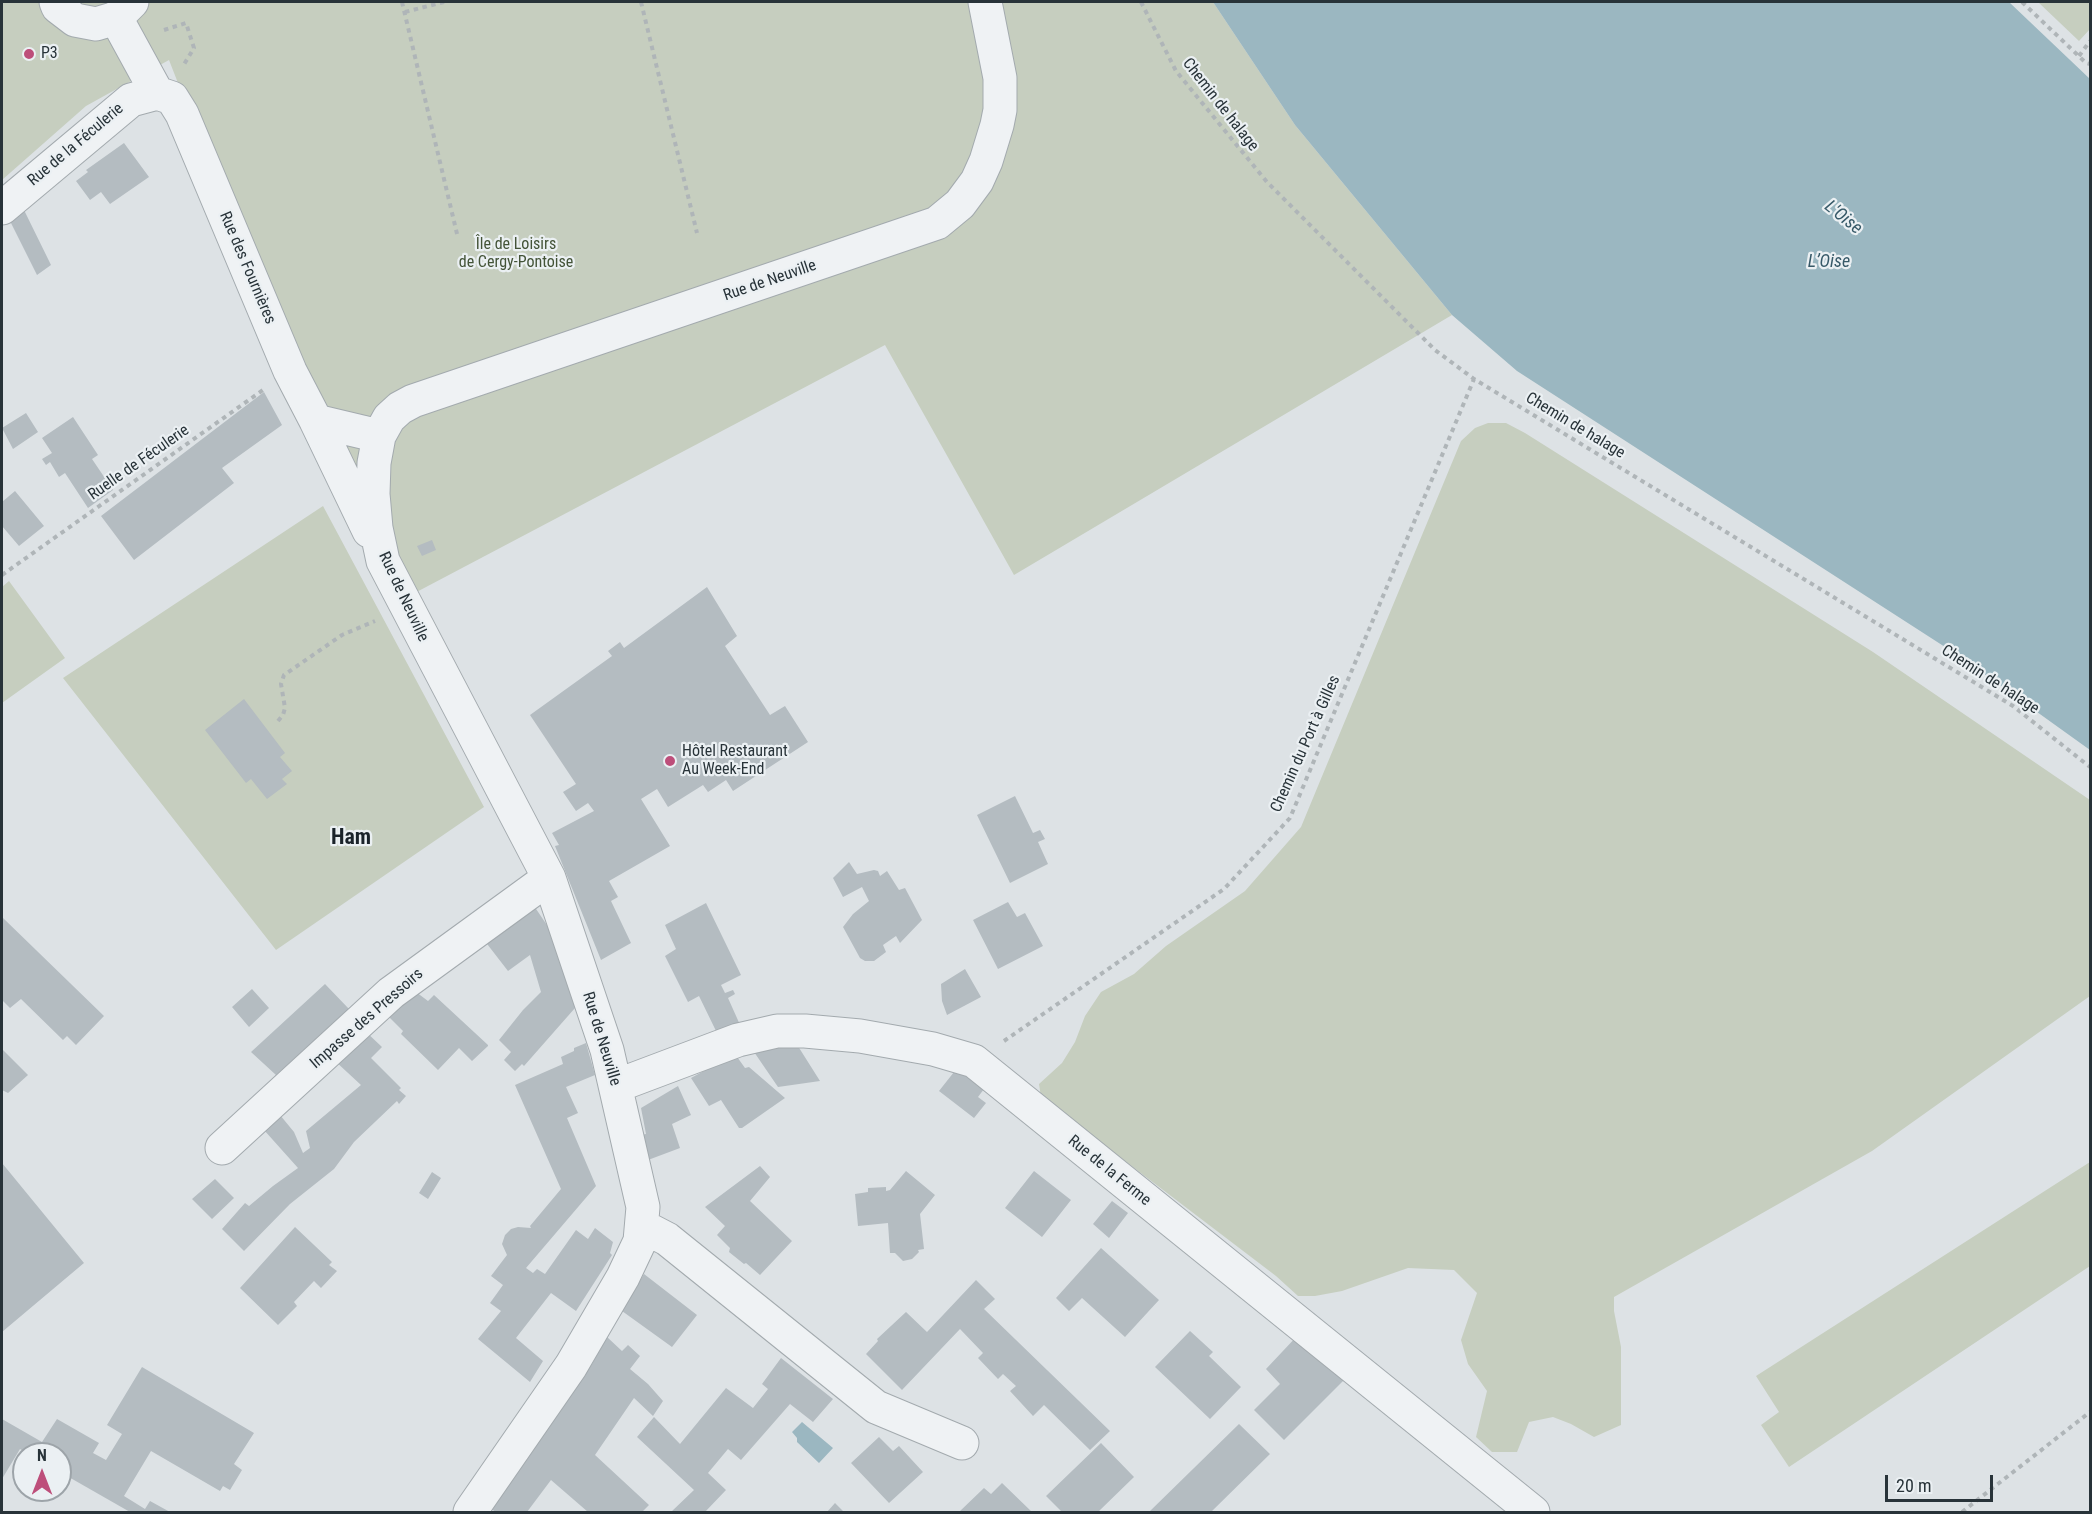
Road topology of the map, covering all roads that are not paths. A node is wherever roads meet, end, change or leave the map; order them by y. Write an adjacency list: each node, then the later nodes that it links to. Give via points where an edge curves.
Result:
1 (56, 2): 3 (street, via 75,20 96,24)
2 (985, 2): 7 (street, Rue de Neuville, via 1000,78 997,124 973,187 937,223 413,401 389,418)
3 (124, 10): 4 (street)
4 (157, 93): 5 (street, Rue de la Féculerie, via 131,100); 6 (street, Rue des Fournières, via 172,98 182,114 290,371)
5 (2, 208)
6 (316, 421): 7 (street); 8 (street, Rue des Fournières)
7 (379, 436): 8 (street, Rue de Neuville, via 373,494)
8 (383, 561): 9 (street, Rue de Neuville)
9 (549, 878): 10 (street, Rue de Neuville); 11 (street, Impasse des Pressoirs, via 392,993)
10 (616, 1086): 12 (street, Rue de Neuville, via 643,1207); 15 (street, Rue de la Ferme, via 738,1040 777,1031 860,1035 974,1061)
11 (222, 1148)
12 (642, 1226): 13 (street, via 667,1239 876,1407); 14 (street, Rue de Neuville, via 633,1258 571,1365)
13 (962, 1443)
14 (470, 1512)
15 (1533, 1512)

